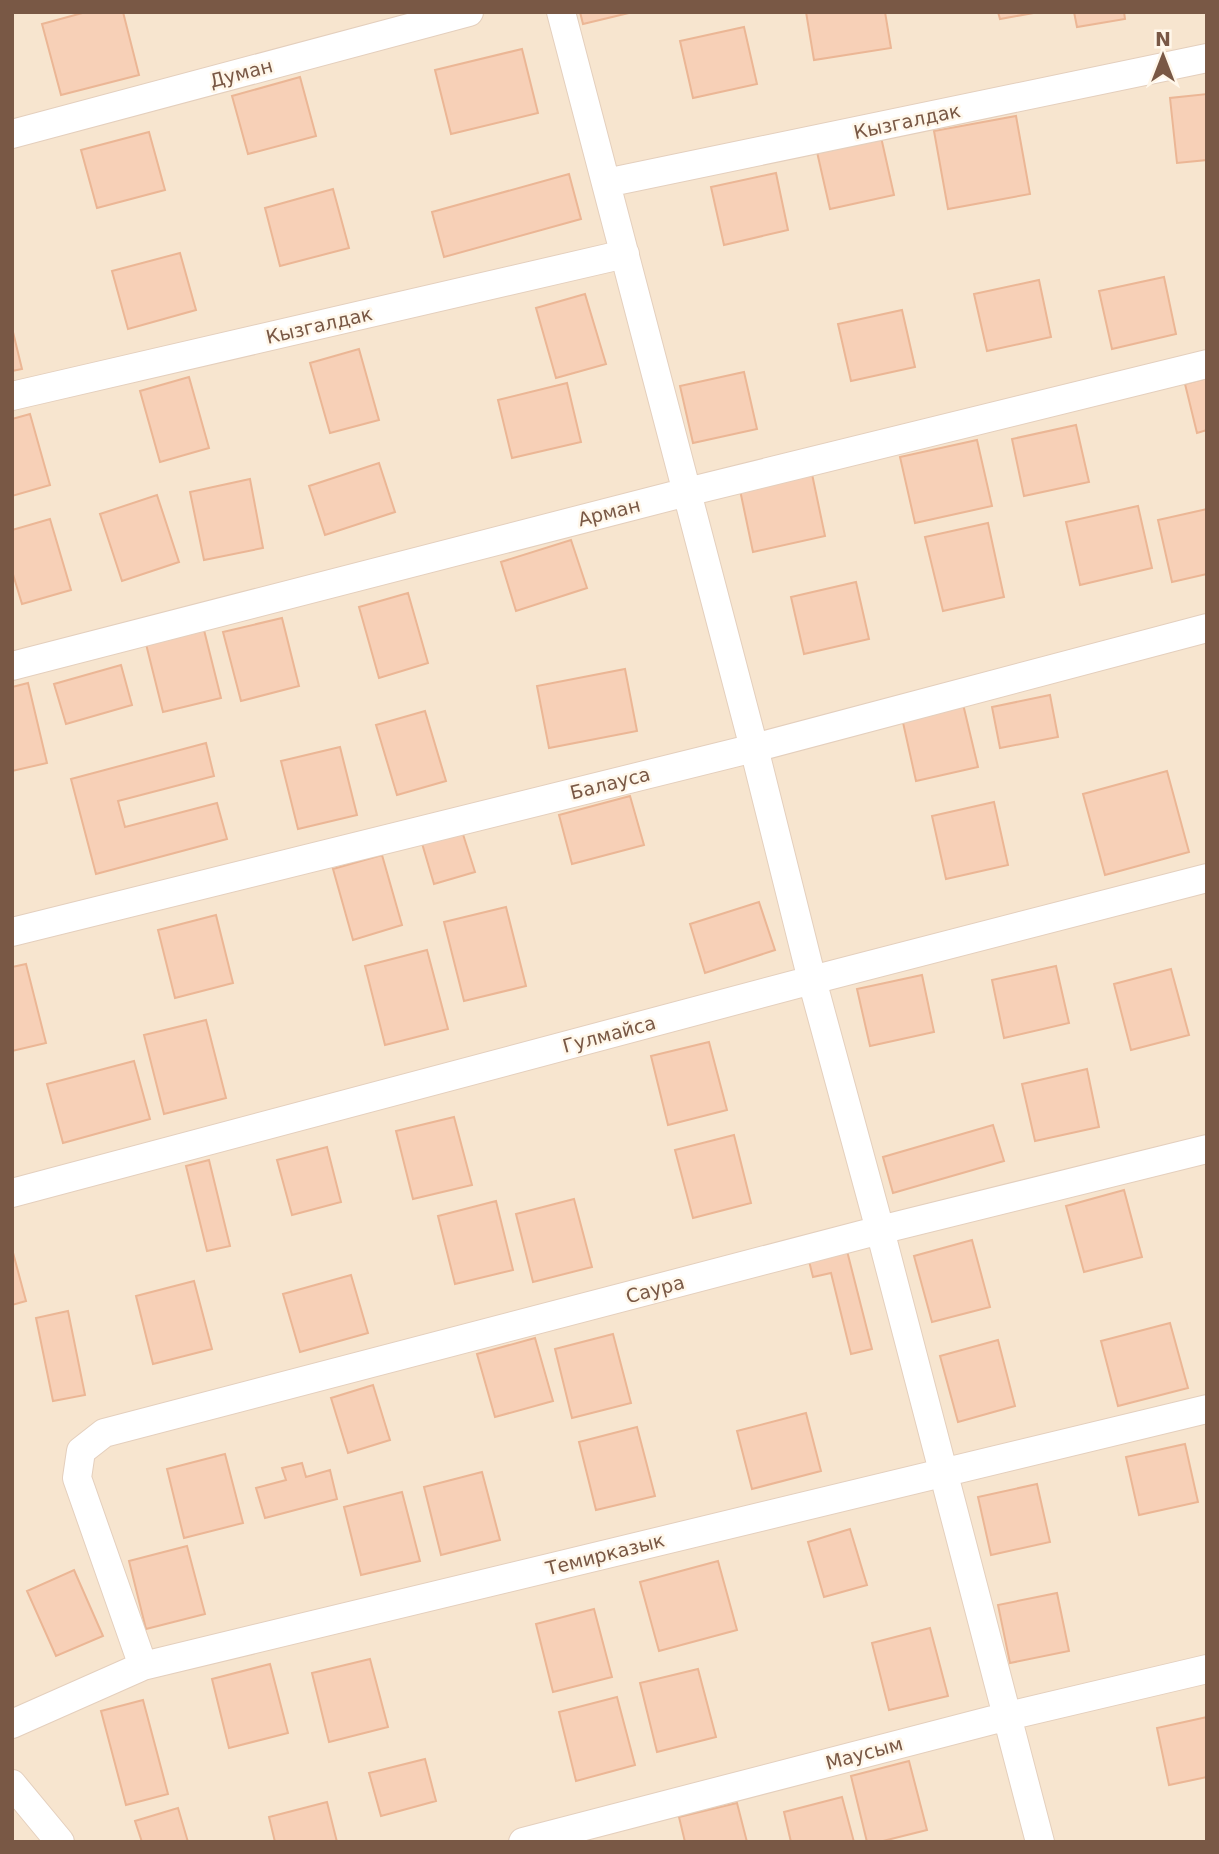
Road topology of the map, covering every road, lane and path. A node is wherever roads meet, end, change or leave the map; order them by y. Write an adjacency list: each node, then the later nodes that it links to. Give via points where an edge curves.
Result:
1 (469, 12): 4 (street, Думан)
2 (561, 12): 5 (street)
3 (1207, 58): 5 (street, Кызгалдак)
4 (12, 134)
5 (606, 184): 6 (street)
6 (625, 254): 8 (street, Кызгалдак); 9 (street)
7 (1207, 364): 9 (street, Арман)
8 (12, 396)
9 (687, 492): 11 (street, Арман); 12 (street)
10 (1207, 628): 12 (street, Балауса)
11 (12, 666)
12 (754, 748): 14 (street, Балауса); 15 (street)
13 (1207, 878): 15 (street, Гулмайса)
14 (12, 932)
15 (812, 980): 17 (street, Гулмайса); 18 (street)
16 (1207, 1149): 18 (street, Саура)
17 (12, 1193)
18 (880, 1230): 20 (street); 21 (street, Саура, via 104,1433 81,1451 77,1478)
19 (1207, 1409): 20 (street, Темирказык)
20 (943, 1473): 21 (street, Темирказык); 23 (street)
21 (143, 1666): 24 (street, Темирказык)
22 (1207, 1669): 23 (street, Маусым)
23 (1008, 1716): 27 (street, Маусым); 28 (street)
24 (12, 1724)
25 (12, 1784): 26 (street)
26 (60, 1842)
27 (523, 1842)
28 (1040, 1842)

